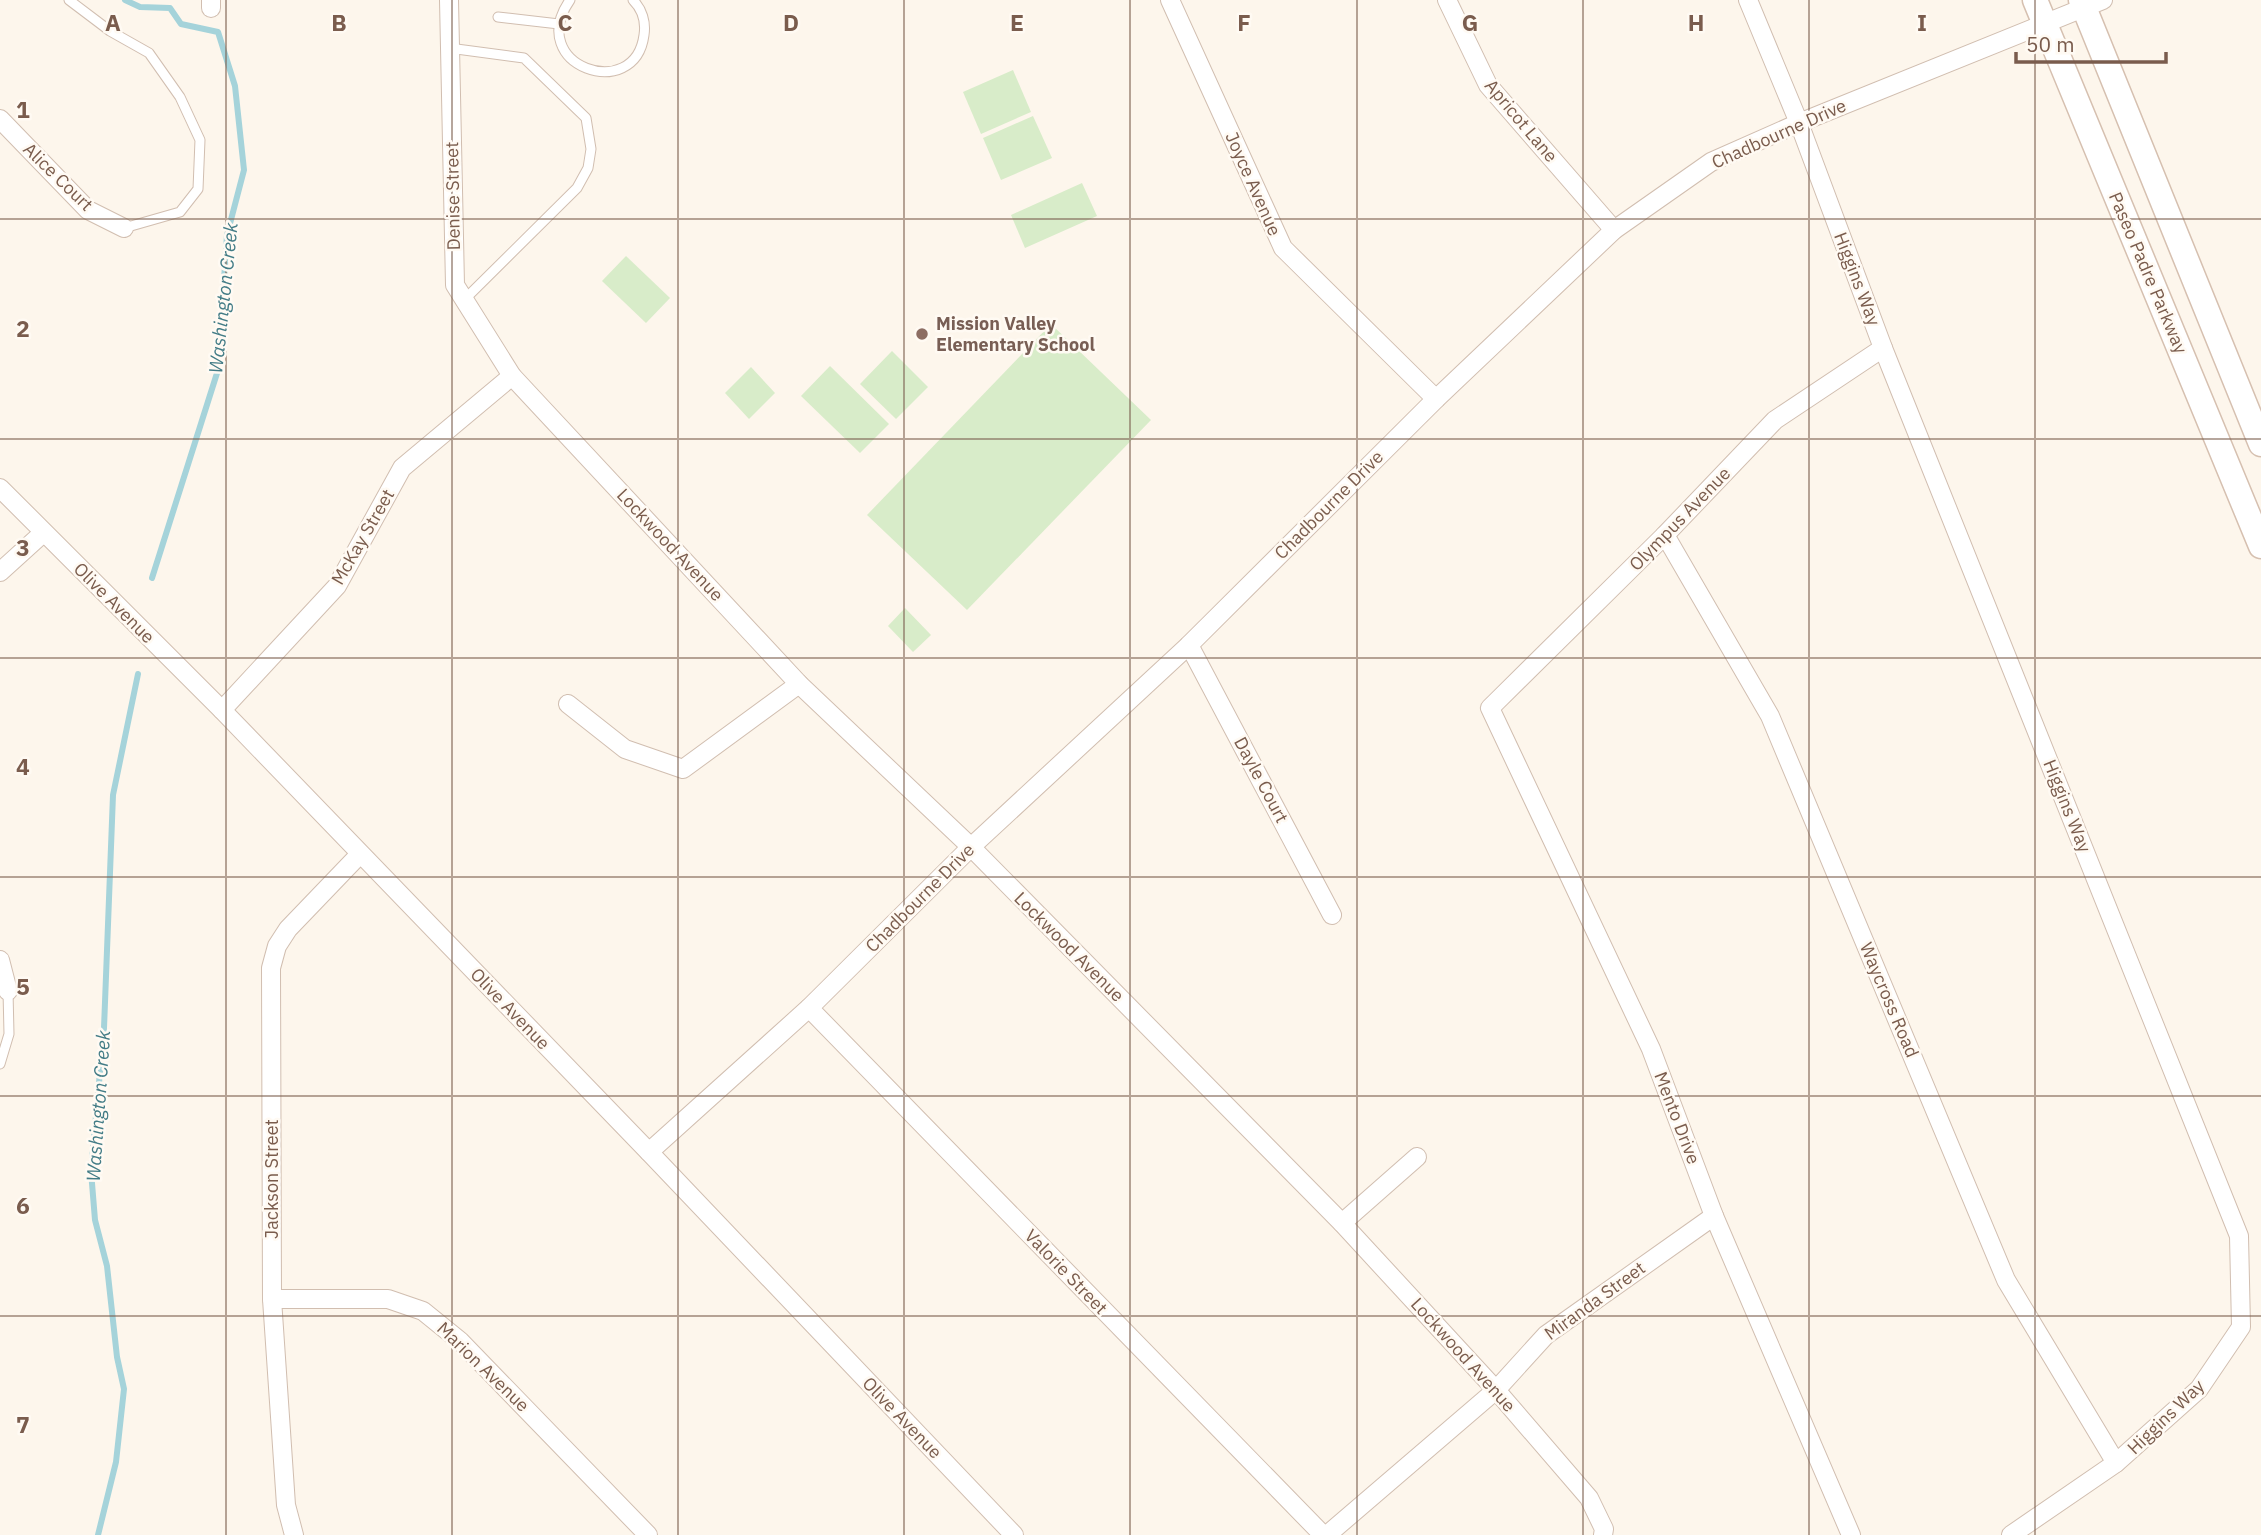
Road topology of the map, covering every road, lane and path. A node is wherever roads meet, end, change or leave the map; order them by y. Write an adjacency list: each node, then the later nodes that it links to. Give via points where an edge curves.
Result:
1 (69, 0): 16 (lane, Alice Court, via 110,31 149,52 180,97 200,140 198,189 180,212)
2 (449, 0): 13 (street, Denise Street)
3 (570, 0): 11 (lane)
4 (633, 0): 11 (lane, via 643,17 642,45 625,66 612,72 598,73 573,62 559,38)
5 (1170, 0): 21 (street, Joyce Avenue, via 1283,248)
6 (1447, 0): 17 (street, Apricot Lane, via 1488,85)
7 (1748, 0): 15 (street, Higgins Way)
8 (2035, 0): 12 (main road, Paseo Padre Parkway)
9 (2090, 3): 12 (street, Chadbourne Drive); 22 (main road)
10 (498, 17): 11 (lane)
11 (559, 24)
12 (2045, 24): 15 (street, Chadbourne Drive); 26 (main road, Paseo Padre Parkway)
13 (449, 48): 18 (street, Denise Street, via 455,285); 18 (lane, via 524,58 586,118 591,149 588,168 577,188)
14 (0, 119): 16 (street, Alice Court, via 88,210)
15 (1799, 123): 17 (street, Chadbourne Drive, via 1711,163); 19 (street, Higgins Way)
16 (124, 228)
17 (1614, 230): 21 (street, Chadbourne Drive)
18 (464, 300): 20 (street, Denise Street)
19 (1883, 348): 25 (street, Olympus Avenue, via 1775,420); 46 (street, Higgins Way, via 2239,1236 2242,1327 2199,1389)
20 (512, 376): 29 (street, Lockwood Avenue); 32 (street, McKay Street, via 402,468 337,586)
21 (1436, 399): 28 (street, Chadbourne Drive)
22 (2261, 444)
23 (0, 488): 24 (street, Olive Avenue)
24 (43, 533): 27 (street); 32 (street, Olive Avenue)
25 (1665, 536): 31 (street, Olympus Avenue); 46 (street, Waycross Road, via 1770,716 2006,1280)
26 (2261, 546)
27 (0, 572)
28 (1189, 645): 33 (street, Chadbourne Drive); 35 (street, Dayle Court)
29 (799, 684): 30 (street, via 683,769 625,749); 33 (street, Lockwood Avenue)
30 (568, 704)
31 (1490, 708): 42 (street, Mento Drive, via 1651,1049)
32 (222, 709): 34 (street, Olive Avenue)
33 (971, 847): 38 (street, Chadbourne Drive); 43 (street, Lockwood Avenue)
34 (360, 854): 40 (street, Olive Avenue); 44 (street, Jackson Street, via 288,929 271,968)
35 (1332, 915)
36 (0, 960): 37 (street)
37 (8, 991): 39 (lane, via 9,1034)
38 (809, 1008): 40 (street, Chadbourne Drive); 50 (street, Valorie Street)
39 (0, 1064)
40 (649, 1152): 49 (street, Olive Avenue)
41 (1418, 1157): 43 (street)
42 (1714, 1216): 45 (street, Miranda Street, via 1546,1335); 52 (street, Mento Drive)
43 (1342, 1223): 45 (street, Lockwood Avenue)
44 (272, 1298): 47 (street, Jackson Street, via 286,1505); 48 (street, Marion Avenue, via 388,1298 423,1311 460,1341)
45 (1496, 1390): 50 (street, Miranda Street); 51 (street, Lockwood Avenue, via 1589,1498)
46 (2116, 1463): 53 (street, Higgins Way)
47 (294, 1535)
48 (648, 1535)
49 (1014, 1535)
50 (1325, 1535)
51 (1603, 1535)
52 (1851, 1535)
53 (2011, 1535)

